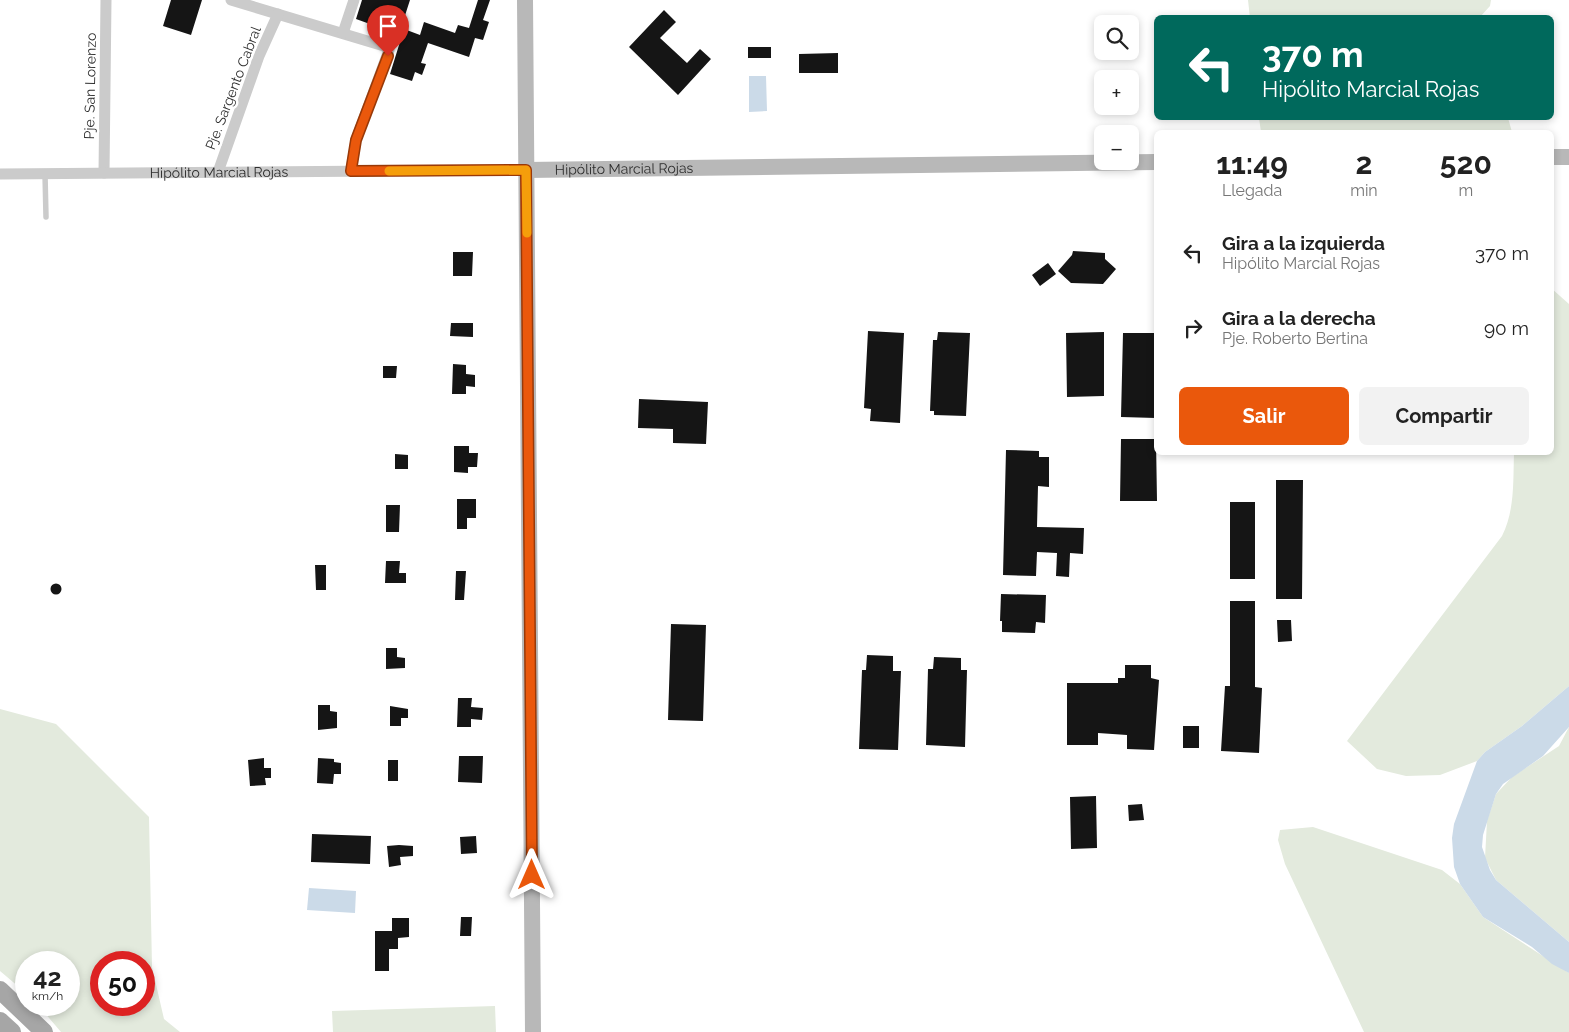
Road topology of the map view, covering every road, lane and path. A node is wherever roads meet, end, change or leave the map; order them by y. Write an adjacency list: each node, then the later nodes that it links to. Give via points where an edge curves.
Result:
1 (106, 0): 13 (street, Pje. San Lorenzo)
2 (230, 0): 5 (street)
3 (354, 0): 6 (street)
4 (525, 0): 10 (main road)
5 (278, 14): 6 (street); 12 (street, Pje. Sargento Cabral, via 259,56)
6 (343, 33): 11 (street, via 389,50 356,140)
7 (1554, 157): 8 (main road)
8 (1569, 157)
9 (1154, 162): 10 (main road, Hipólito Marcial Rojas)
10 (526, 170): 11 (street, Hipólito Marcial Rojas); 21 (main road)
11 (351, 171): 12 (street, Hipólito Marcial Rojas)
12 (218, 172): 13 (street, Hipólito Marcial Rojas)
13 (104, 173): 15 (street, Hipólito Marcial Rojas)
14 (0, 174): 15 (street, Hipólito Marcial Rojas)
15 (45, 174): 16 (lane)
16 (46, 217)
17 (0, 990): 20 (main road)
18 (0, 1021): 19 (main road)
19 (12, 1032)
20 (44, 1032)
21 (533, 1032)

